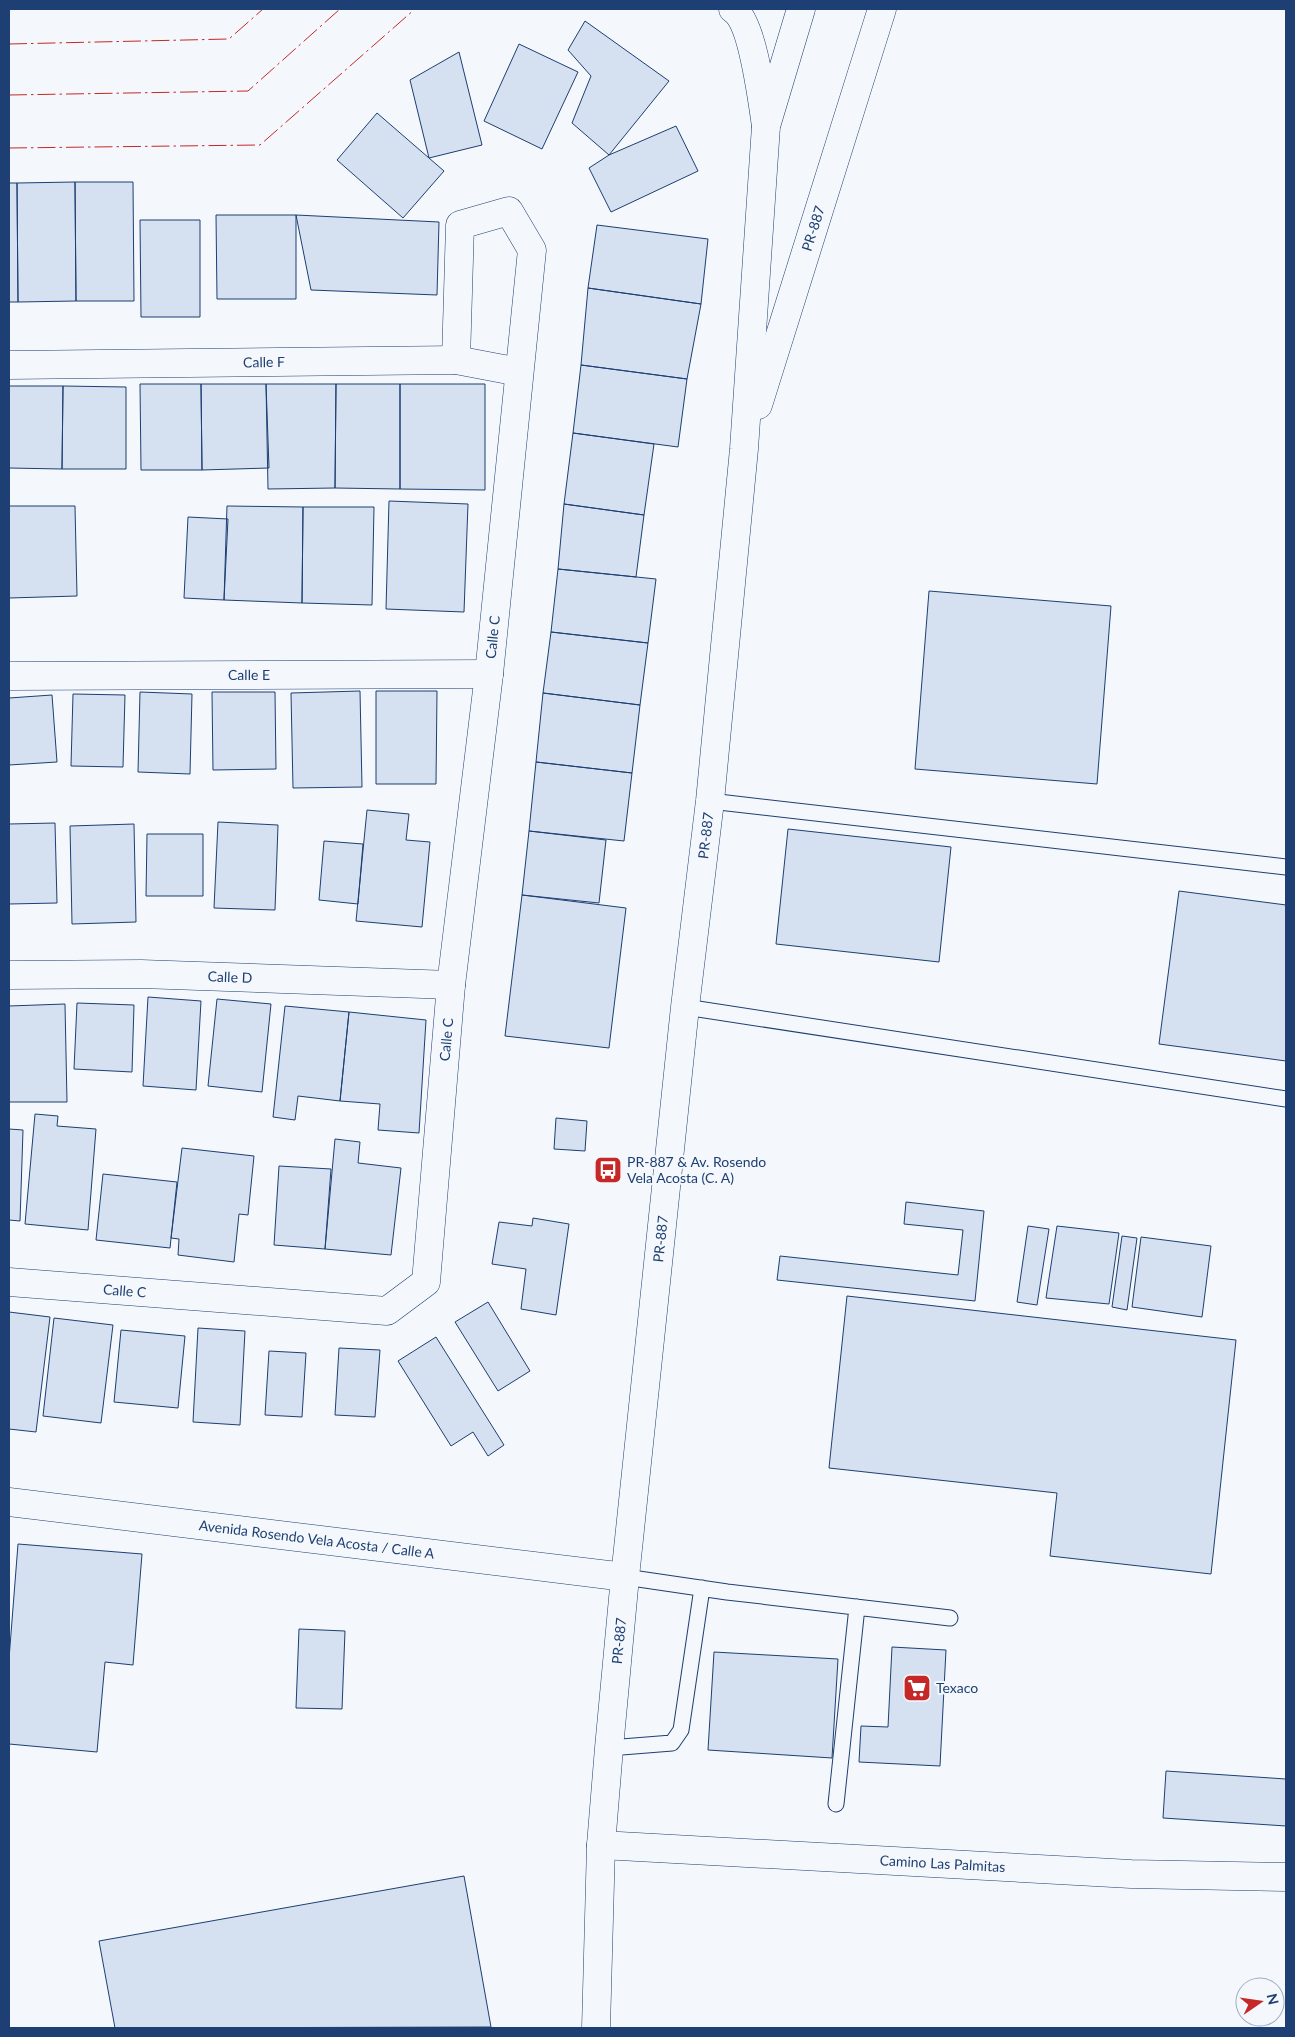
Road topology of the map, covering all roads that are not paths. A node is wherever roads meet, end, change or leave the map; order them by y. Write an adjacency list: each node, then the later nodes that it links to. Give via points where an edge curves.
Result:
1 (733, 9): 4 (main road, via 747,28)
2 (801, 9): 4 (main road, PR-887)
3 (882, 9): 8 (main road, PR-887)
4 (766, 126): 8 (main road, PR-887)
5 (456, 360): 6 (main road, Calle F); 7 (main road, Calle F); 7 (main road, Calle C, via 460,226 509,211 532,250)
6 (9, 365)
7 (519, 372): 9 (main road, Calle C)
8 (744, 449): 11 (main road, PR-887)
9 (489, 674): 10 (main road, Calle E); 14 (main road, Calle C)
10 (9, 676)
11 (710, 801): 12 (lane); 15 (main road, PR-887)
12 (1286, 867)
13 (9, 975): 14 (main road, Calle D, via 141,974)
14 (451, 986): 17 (main road, Calle C, via 426,1282 387,1311)
15 (685, 1008): 16 (lane); 19 (main road, PR-887)
16 (1286, 1099)
17 (9, 1282)
18 (9, 1502): 19 (main road, Avenida Rosendo Vela Acosta / Calle A)
19 (625, 1577): 20 (lane); 23 (main road, PR-887)
20 (702, 1588): 21 (lane); 23 (lane, via 681,1730 672,1743)
21 (857, 1607): 22 (lane); 24 (lane)
22 (950, 1618)
23 (609, 1748): 25 (main road, PR-887)
24 (836, 1804)
25 (601, 1845): 26 (main road, Camino Las Palmitas, via 1131,1874); 27 (main road, PR-887)
26 (1286, 1877)
27 (596, 2028)

